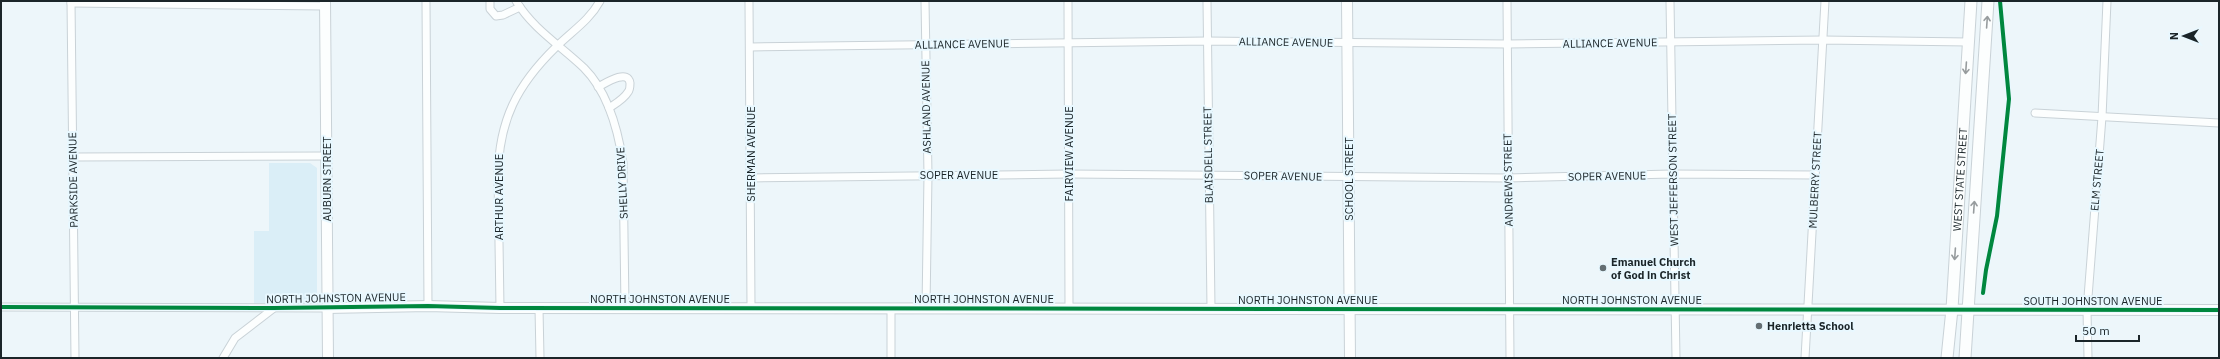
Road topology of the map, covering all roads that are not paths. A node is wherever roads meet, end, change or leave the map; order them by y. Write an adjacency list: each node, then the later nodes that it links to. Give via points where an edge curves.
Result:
1 (426, 1): 43 (street)
2 (490, 1): 17 (street, via 490,10 496,16 503,15)
3 (600, 1): 26 (street, ARTHUR AVENUE, via 586,21)
4 (749, 1): 27 (street, SHERMAN AVENUE)
5 (925, 1): 24 (street, ASHLAND AVENUE)
6 (1068, 1): 20 (street, FAIRVIEW AVENUE)
7 (1207, 1): 19 (street, BLAISDELL STREET)
8 (1347, 1): 23 (street, SCHOOL STREET)
9 (1507, 1): 25 (street, ANDREWS STREET)
10 (1670, 1): 21 (street, WEST JEFFERSON STREET)
11 (1825, 1): 18 (street, MULBERRY STREET)
12 (1971, 1): 22 (main road, WEST STATE STREET)
13 (1988, 1): 55 (main road, WEST STATE STREET, one-way to 13)
14 (2107, 1): 31 (street, ELM STREET)
15 (71, 2): 16 (street); 34 (street, PARKSIDE AVENUE)
16 (325, 3): 33 (street, AUBURN STREET)
17 (518, 4): 26 (street, SHELLY DRIVE)
18 (1823, 40): 21 (street, ALLIANCE AVENUE); 22 (street, ALLIANCE AVENUE); 39 (street, MULBERRY STREET)
19 (1208, 41): 20 (street, ALLIANCE AVENUE); 23 (street, ALLIANCE AVENUE); 38 (street, BLAISDELL STREET)
20 (1068, 42): 24 (street, ALLIANCE AVENUE); 35 (street, FAIRVIEW AVENUE)
21 (1671, 42): 25 (street, ALLIANCE AVENUE); 36 (street, WEST JEFFERSON STREET)
22 (1968, 42): 60 (main road, WEST STATE STREET, one-way to 60)
23 (1347, 43): 25 (street, ALLIANCE AVENUE); 41 (street, SCHOOL STREET)
24 (926, 44): 27 (street, ALLIANCE AVENUE); 37 (street, ASHLAND AVENUE)
25 (1507, 44): 42 (street, ANDREWS STREET)
26 (557, 46): 28 (street, SHELLY DRIVE, via 584,69); 49 (street, ARTHUR AVENUE, via 521,90 505,119 498,175)
27 (750, 47): 40 (street, SHERMAN AVENUE)
28 (598, 87): 29 (street, SHELLY DRIVE); 29 (street, via 616,78 629,80 628,94)
29 (609, 108): 51 (street, SHELLY DRIVE, via 620,142 623,163)
30 (2034, 113): 31 (street)
31 (2102, 117): 32 (street); 62 (street, ELM STREET)
32 (2219, 124)
33 (327, 156): 34 (street); 48 (street, AUBURN STREET)
34 (73, 157): 44 (street, PARKSIDE AVENUE)
35 (1069, 174): 37 (street, SOPER AVENUE); 38 (street, SOPER AVENUE); 53 (street, FAIRVIEW AVENUE)
36 (1672, 174): 39 (street, SOPER AVENUE); 42 (street, SOPER AVENUE); 58 (street, WEST JEFFERSON STREET)
37 (928, 175): 40 (street, SOPER AVENUE); 52 (street, ASHLAND AVENUE)
38 (1208, 175): 41 (street, SOPER AVENUE); 54 (street, BLAISDELL STREET)
39 (1815, 175): 59 (street, MULBERRY STREET)
40 (751, 178): 45 (street, SHERMAN AVENUE)
41 (1349, 178): 42 (street, SOPER AVENUE); 57 (street, SCHOOL STREET)
42 (1508, 178): 61 (street, ANDREWS STREET)
43 (428, 306): 48 (street, NORTH JOHNSTON AVENUE); 49 (street, NORTH JOHNSTON AVENUE)
44 (74, 307): 46 (street, NORTH JOHNSTON AVENUE); 47 (street, NORTH JOHNSTON AVENUE); 64 (street, PARKSIDE AVENUE)
45 (751, 307): 51 (street, NORTH JOHNSTON AVENUE); 56 (street, NORTH JOHNSTON AVENUE)
46 (1, 308)
47 (274, 308): 48 (street, NORTH JOHNSTON AVENUE); 65 (street, via 235,338)
48 (327, 308): 66 (street, AUBURN STREET)
49 (500, 308): 50 (street, NORTH JOHNSTON AVENUE)
50 (539, 308): 51 (street, NORTH JOHNSTON AVENUE); 67 (street)
51 (625, 308)
52 (926, 308): 53 (street, NORTH JOHNSTON AVENUE); 56 (street, NORTH JOHNSTON AVENUE)
53 (1069, 308): 54 (street, NORTH JOHNSTON AVENUE)
54 (1211, 308): 57 (street, NORTH JOHNSTON AVENUE)
55 (1967, 308): 60 (street, NORTH JOHNSTON AVENUE); 62 (street, SOUTH JOHNSTON AVENUE); 74 (main road, WEST STATE STREET)
56 (891, 309): 68 (street)
57 (1350, 309): 61 (street, NORTH JOHNSTON AVENUE); 69 (street, SCHOOL STREET)
58 (1676, 309): 59 (street, NORTH JOHNSTON AVENUE); 61 (street, NORTH JOHNSTON AVENUE); 71 (street, WEST JEFFERSON STREET)
59 (1809, 309): 60 (street, NORTH JOHNSTON AVENUE); 72 (street, MULBERRY STREET)
60 (1952, 309): 73 (main road, WEST STATE STREET)
61 (1510, 310): 70 (street, ANDREWS STREET)
62 (2087, 310): 63 (street, SOUTH JOHNSTON AVENUE); 75 (street, ELM STREET)
63 (2219, 310)
64 (75, 358)
65 (223, 358)
66 (328, 358)
67 (540, 358)
68 (891, 358)
69 (1350, 358)
70 (1510, 358)
71 (1676, 358)
72 (1805, 358)
73 (1947, 358)
74 (1965, 358)
75 (2088, 358)

